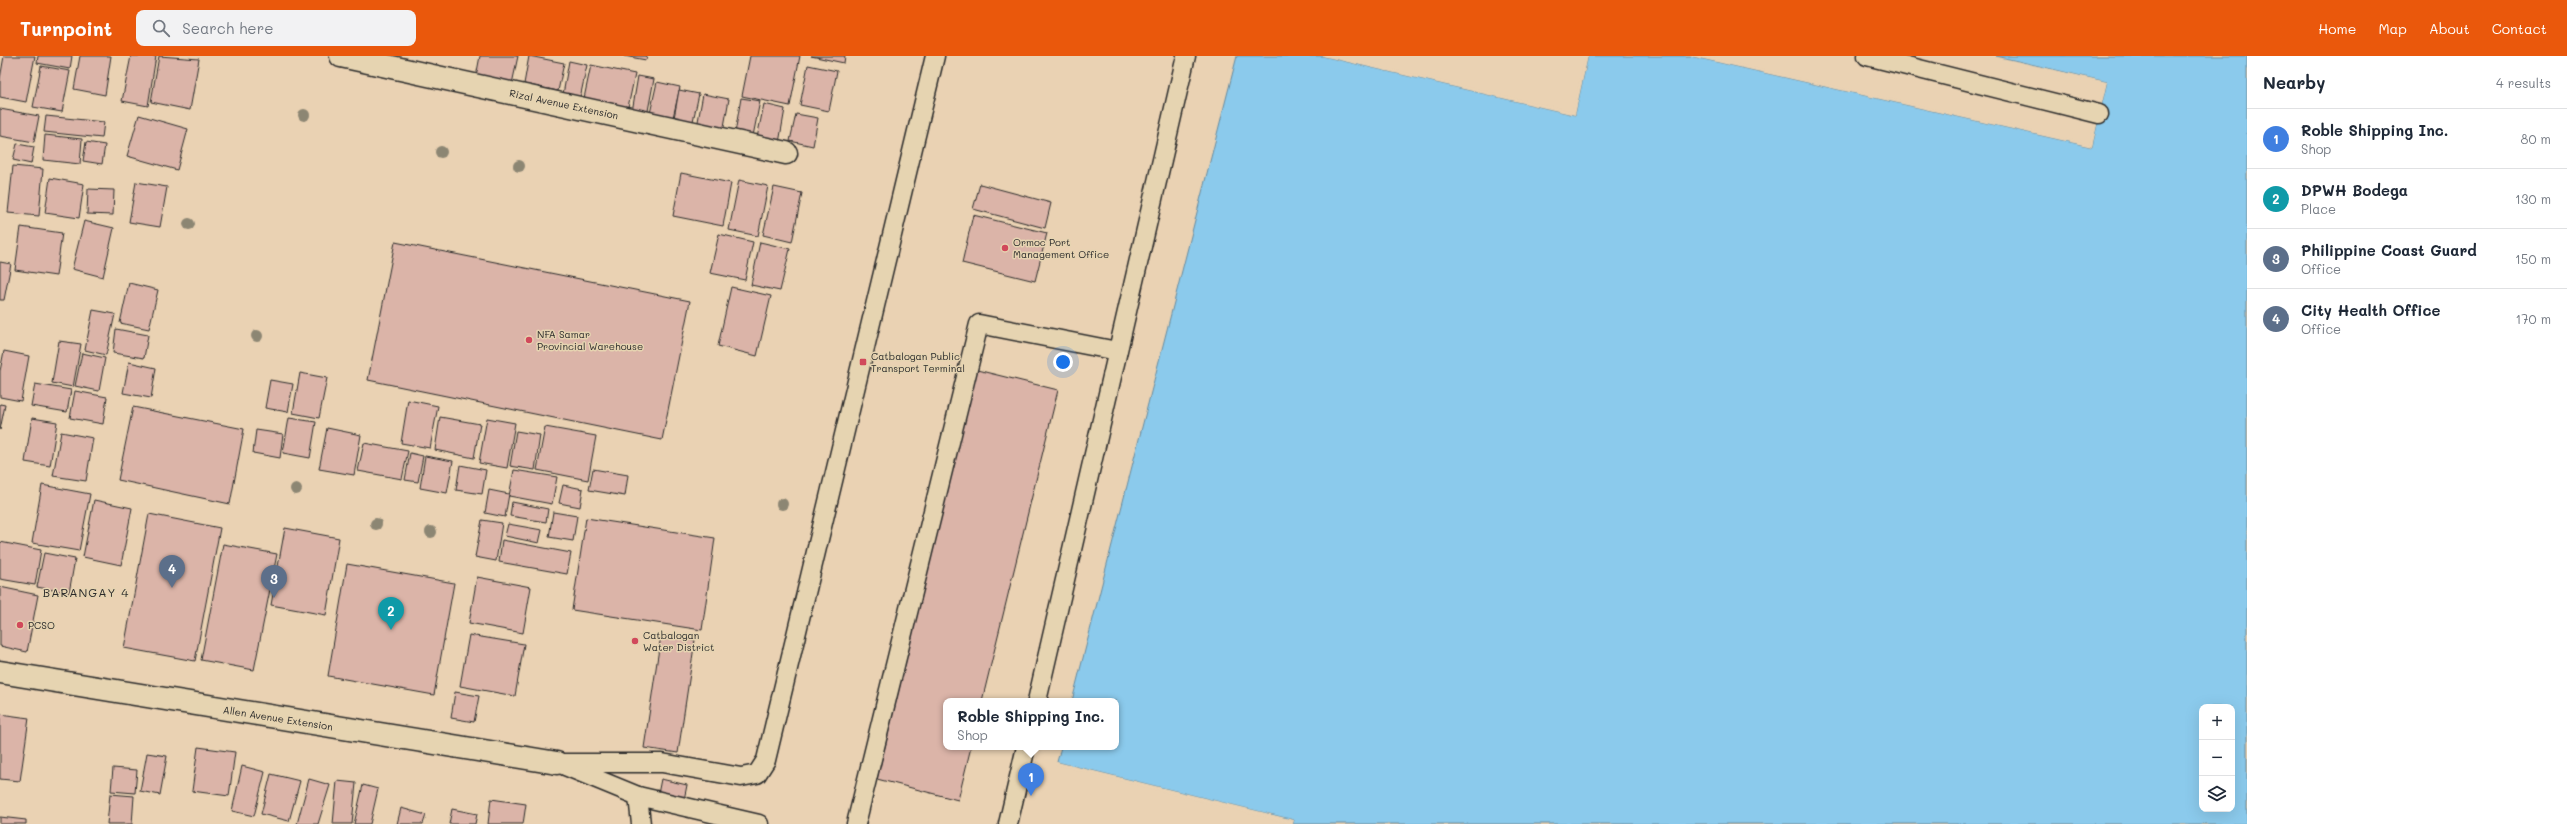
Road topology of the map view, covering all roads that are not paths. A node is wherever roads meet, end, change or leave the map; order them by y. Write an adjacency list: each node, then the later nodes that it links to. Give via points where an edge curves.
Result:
1 (341, 56): 6 (street, Rizal Avenue Extension)
2 (934, 56): 11 (lane, via 766,760 757,774 741,777 662,763)
3 (1186, 56): 7 (lane)
4 (1866, 56): 5 (lane)
5 (2099, 114)
6 (786, 153)
7 (1117, 351): 9 (lane); 15 (lane, via 979,324)
8 (0, 672): 11 (street, Allen Avenue Extension)
9 (1037, 698)
10 (1025, 750): 16 (lane)
11 (557, 763): 12 (lane)
12 (638, 796): 13 (lane); 14 (lane)
13 (641, 824)
14 (759, 824)
15 (856, 824)
16 (1008, 824)

